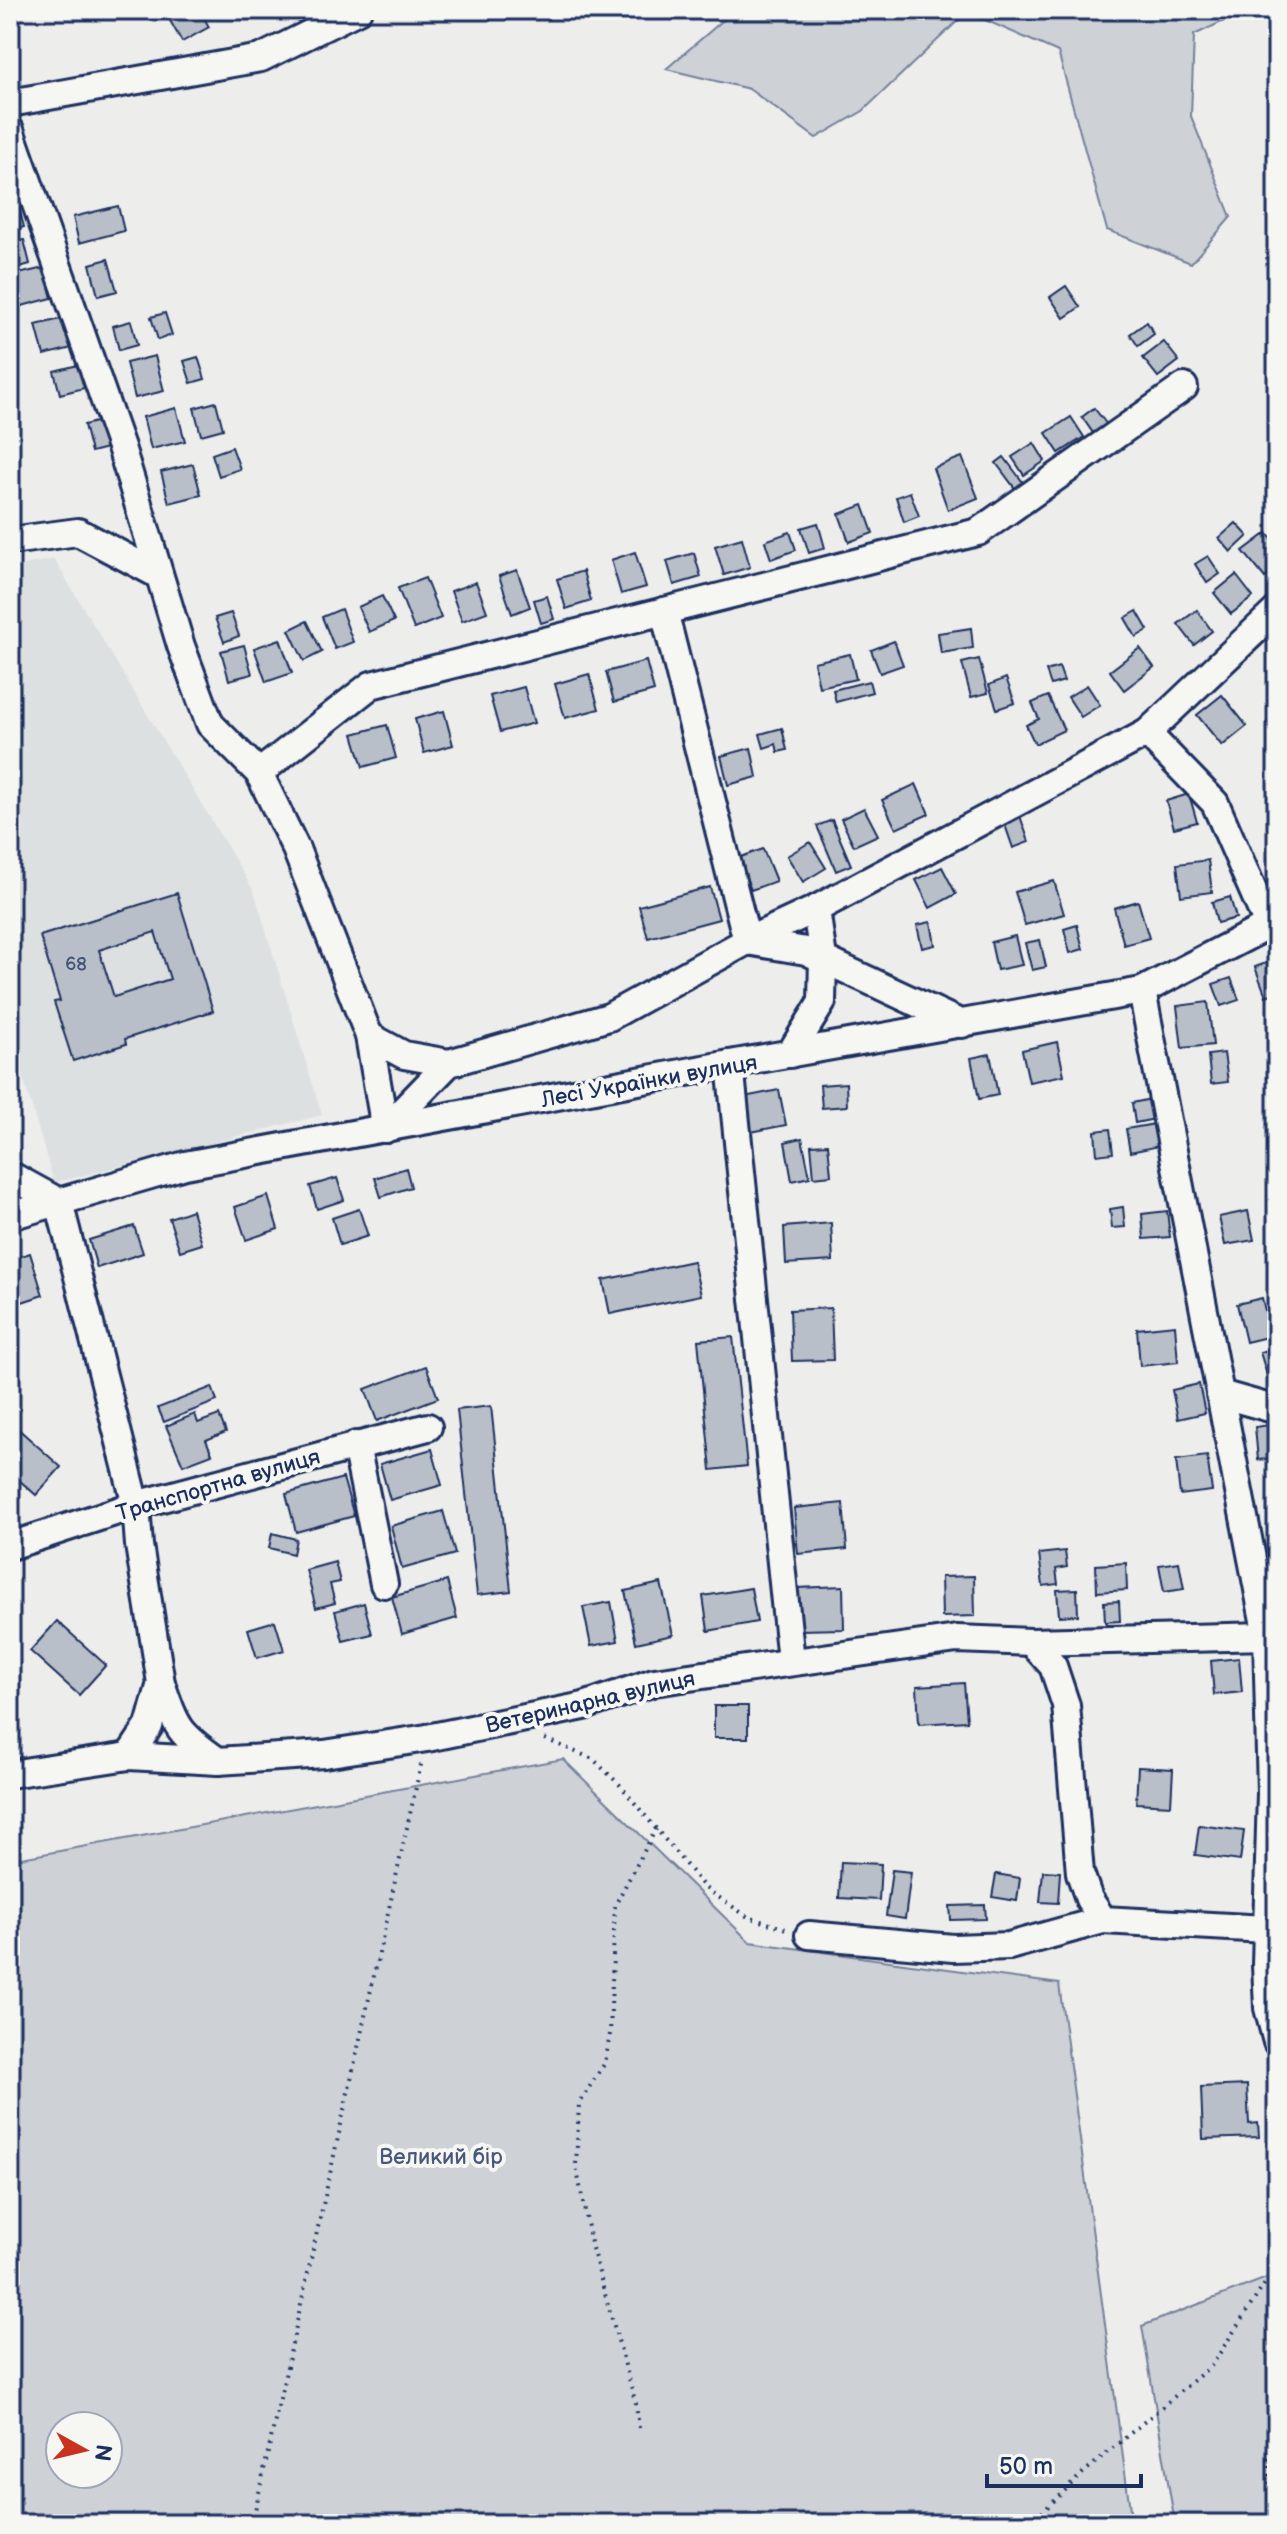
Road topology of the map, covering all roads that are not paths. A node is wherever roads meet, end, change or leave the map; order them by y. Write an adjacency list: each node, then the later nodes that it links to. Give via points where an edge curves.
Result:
1 (358, 10): 2 (street, via 261,58)
2 (10, 103)
3 (10, 130): 6 (street, via 121,447)
4 (1184, 387): 8 (street, via 978,532)
5 (10, 541): 6 (street, via 78,532)
6 (159, 575): 10 (street, via 210,724)
7 (1277, 610): 9 (street)
8 (664, 611): 10 (street, via 371,685); 13 (street)
9 (1147, 733): 11 (street); 12 (street, via 1215,803)
10 (259, 773): 17 (street, via 296,849)
11 (816, 909): 13 (street); 14 (street)
12 (1272, 923): 15 (street, Лесі Українки вулиця)
13 (747, 941): 14 (street); 19 (street, via 609,1017)
14 (823, 958): 16 (street); 18 (street, via 822,1002)
15 (1142, 991): 16 (street, Лесі Українки вулиця); 25 (street)
16 (962, 1024): 18 (street, Лесі Українки вулиця)
17 (369, 1036): 19 (street, via 404,1055); 21 (street)
18 (790, 1054): 20 (street, Лесі Українки вулиця)
19 (449, 1063): 21 (street)
20 (730, 1064): 21 (street, Лесі Українки вулиця); 34 (street)
21 (385, 1129): 23 (street, Лесі Українки вулиця, via 185,1165)
22 (10, 1175): 23 (street)
23 (59, 1202): 24 (street, Лесі Українки вулиця); 29 (street)
24 (10, 1216)
25 (1220, 1394): 26 (street); 32 (street)
26 (1277, 1410)
27 (428, 1427): 28 (street, Транспортна вулиця)
28 (356, 1445): 29 (street, Транспортна вулиця); 31 (street)
29 (136, 1505): 30 (street, Транспортна вулиця); 35 (street)
30 (10, 1546)
31 (384, 1584)
32 (1267, 1636): 33 (street, Ветеринарна вулиця); 40 (street, via 1271,1793)
33 (1031, 1642): 34 (street, Ветеринарна вулиця, via 957,1639); 39 (street, via 1053,1666 1066,1705 1080,1873)
34 (791, 1661): 37 (street, Ветеринарна вулиця, via 654,1682 584,1706 427,1738 324,1754)
35 (161, 1683): 36 (street, via 149,1726); 37 (street, via 187,1739)
36 (129, 1756): 37 (street, Ветеринарна вулиця); 38 (street, Ветеринарна вулиця)
37 (218, 1761)
38 (10, 1774)
39 (1103, 1920): 40 (street); 41 (street, via 1009,1946 953,1948)
40 (1266, 1929): 42 (street, via 1268,2008)
41 (809, 1935)
42 (1277, 2042)

